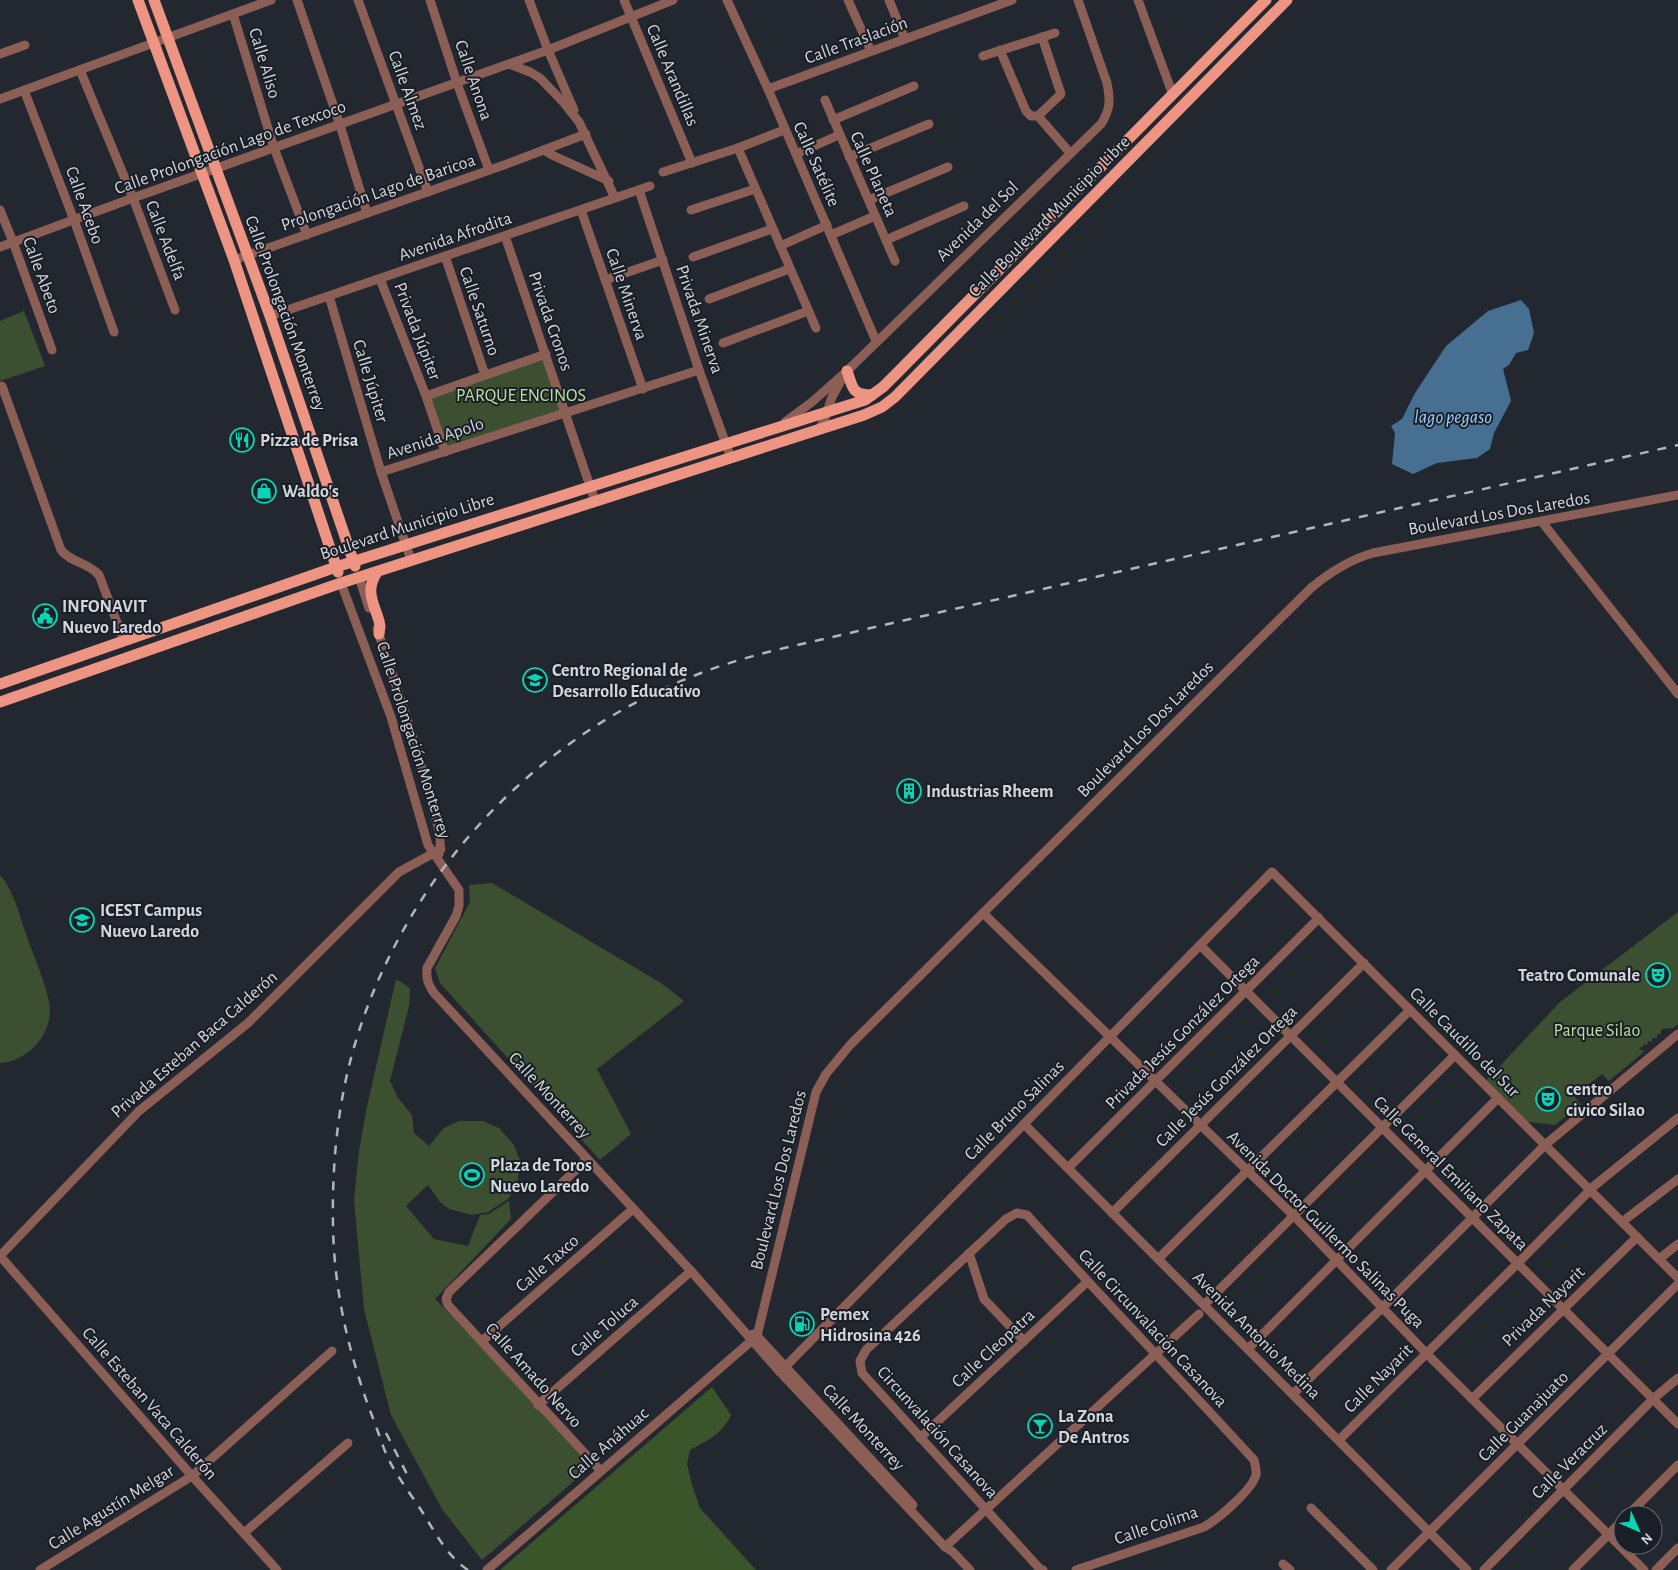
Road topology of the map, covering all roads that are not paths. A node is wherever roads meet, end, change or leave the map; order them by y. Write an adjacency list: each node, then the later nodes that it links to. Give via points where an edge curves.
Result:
1 (138, 0): 24 (main road, Calle Prolongación Monterrey)
2 (154, 0): 21 (main road, Calle Prolongación Monterrey)
3 (271, 0): 18 (street)
4 (297, 0): 45 (street)
5 (358, 0): 40 (street, Calle Almez)
6 (430, 0): 33 (street, Calle Anona)
7 (529, 0): 26 (street)
8 (624, 0): 19 (street, Calle Arandillas)
9 (673, 0): 19 (street, Calle Prolongación Lago de Texcoco)
10 (727, 0): 35 (street, Calle Satélite)
11 (848, 0): 28 (street)
12 (889, 0): 23 (street)
13 (1012, 0): 23 (street, Calle Traslación)
14 (1078, 0): 52 (street, Avenida del Sol, via 1107,83 1110,106 1101,124)
15 (1266, 0): 37 (main road, Calle Boulevard Municipio Libre)
16 (1287, 0): 115 (main road, Calle Boulevard Municipio Libre, via 894,397 864,415)
17 (1142, 2): 37 (street)
18 (233, 14): 21 (street); 49 (street, Calle Aliso)
19 (631, 18): 26 (street, Calle Prolongación Lago de Texcoco); 55 (street, Calle Arandillas)
20 (1055, 33): 22 (street)
21 (167, 37): 24 (street); 57 (main road, Calle Prolongación Monterrey)
22 (1042, 37): 27 (street); 41 (street, via 1060,94)
23 (906, 39): 28 (street, Calle Traslación)
24 (153, 43): 32 (street); 60 (main road, Calle Prolongación Monterrey)
25 (25, 45): 29 (street)
26 (548, 50): 31 (street, Calle Prolongación Lago de Texcoco); 43 (street)
27 (1000, 50): 30 (street); 41 (street, via 1026,111 1031,116)
28 (871, 52): 35 (street, Calle Traslación)
29 (0, 54)
30 (983, 56)
31 (509, 64): 33 (street, Calle Prolongación Lago de Texcoco); 43 (street, via 540,78)
32 (80, 70): 36 (street); 66 (street, Calle Adelfa)
33 (457, 83): 40 (street, Calle Prolongación Lago de Texcoco); 58 (street, Calle Anona)
34 (914, 86): 42 (street)
35 (768, 89): 46 (street, Calle Satélite)
36 (24, 90): 38 (street); 75 (street, Calle Acebo)
37 (1173, 95): 110 (main road, Calle Boulevard Municipio Libre)
38 (0, 99)
39 (825, 100): 42 (street, Calle Planeta)
40 (396, 105): 45 (street, Calle Prolongación Lago de Texcoco); 65 (street, Calle Almez)
41 (1038, 116): 52 (street)
42 (833, 120): 48 (street, Calle Planeta)
43 (579, 122): 47 (street)
44 (930, 124): 54 (street)
45 (340, 125): 49 (street, Calle Prolongación Lago de Texcoco); 73 (street)
46 (784, 130): 50 (street); 53 (street, Calle Satélite)
47 (586, 134): 51 (street, Prolongación Lago de Baricoa); 61 (street)
48 (839, 135): 53 (street); 54 (street, Calle Planeta)
49 (274, 148): 57 (street, Calle Prolongación Lago de Texcoco); 78 (street, Calle Aliso)
50 (738, 148): 55 (street); 63 (street)
51 (544, 150): 58 (street, Prolongación Lago de Baricoa); 61 (street)
52 (1070, 153): 101 (street, Avenida del Sol)
53 (796, 154): 76 (street, Calle Satélite)
54 (849, 157): 68 (street, Calle Planeta)
55 (692, 163): 59 (street)
56 (948, 167): 68 (street)
57 (215, 170): 60 (street, Calle Prolongación Lago de Texcoco); 85 (main road, Calle Prolongación Monterrey)
58 (489, 170): 65 (street, Prolongación Lago de Baricoa)
59 (663, 172)
60 (201, 174): 66 (street, Calle Prolongación Lago de Texcoco); 88 (main road, Calle Prolongación Monterrey)
61 (609, 181): 67 (street)
62 (650, 186): 64 (street, Avenida Afrodita)
63 (755, 189): 72 (street); 77 (street)
64 (639, 190): 67 (street, Avenida Afrodita); 89 (street, Privada Minerva)
65 (428, 192): 73 (street, Prolongación Lago de Baricoa)
66 (133, 198): 75 (street, Calle Prolongación Lago de Texcoco); 96 (street, Calle Adelfa)
67 (616, 198): 71 (street, Avenida Afrodita)
68 (869, 200): 74 (street, Calle Planeta)
69 (964, 206): 81 (street)
70 (0, 210): 82 (street, Calle Abeto)
71 (581, 210): 80 (street, Avenida Afrodita); 93 (street, Calle Minerva)
72 (691, 210)
73 (367, 213): 78 (street, Prolongación Lago de Baricoa)
74 (875, 216): 79 (street); 81 (street, Calle Planeta)
75 (74, 220): 82 (street, Calle Prolongación Lago de Texcoco); 100 (street, Calle Acebo)
76 (827, 226): 79 (street, Calle Satélite); 83 (street)
77 (772, 229): 83 (street); 87 (street)
78 (307, 234): 85 (street, Prolongación Lago de Baricoa)
79 (831, 235): 101 (street, Calle Satélite)
80 (505, 236): 86 (street, Avenida Afrodita); 104 (street, Privada Cronos)
81 (886, 240): 90 (street, Calle Planeta)
82 (13, 242): 84 (street, Calle Prolongación Lago de Texcoco); 103 (street, Calle Abeto)
83 (780, 246): 91 (street)
84 (0, 247)
85 (248, 255): 88 (street, Prolongación Lago de Baricoa); 98 (main road, Calle Prolongación Monterrey)
86 (445, 256): 92 (street, Avenida Afrodita); 107 (street, Calle Saturno)
87 (693, 257)
88 (234, 260): 129 (main road, Calle Prolongación Monterrey)
89 (663, 260): 93 (street); 105 (street, Privada Minerva)
90 (895, 261)
91 (789, 269): 95 (street); 97 (street)
92 (380, 279): 94 (street, Avenida Afrodita); 111 (street, Privada Júpiter)
93 (605, 280): 109 (street, Calle Minerva)
94 (329, 296): 98 (street, Avenida Afrodita); 119 (street, Calle Júpiter)
95 (709, 299)
96 (175, 310)
97 (808, 311): 99 (street); 102 (street)
98 (270, 316): 128 (main road, Calle Prolongación Monterrey)
99 (816, 328)
100 (114, 332)
101 (876, 341): 106 (street, Avenida del Sol)
102 (723, 343)
103 (52, 350)
104 (546, 354): 107 (street); 113 (street, Privada Cronos)
105 (699, 370): 109 (street, Avenida Apolo); 116 (street, Privada Minerva)
106 (846, 371): 110 (main road, via 856,392); 112 (street); 114 (street, Avenida del Sol, via 804,409)
107 (485, 375): 111 (street)
108 (2, 386): 136 (street, via 61,550 99,575)
109 (643, 389): 113 (street, Avenida Apolo)
110 (874, 394): 112 (main road, Calle Boulevard Municipio Libre)
111 (426, 396): 117 (street, Privada Júpiter)
112 (828, 411): 114 (main road, Boulevard Municipio Libre); 115 (street)
113 (566, 413): 117 (street, Avenida Apolo); 120 (street, Privada Cronos)
114 (776, 427): 116 (main road, Boulevard Municipio Libre)
115 (818, 430): 118 (main road, Boulevard Municipio Libre)
116 (725, 444): 118 (street, Privada Minerva); 120 (main road, Boulevard Municipio Libre)
117 (446, 452): 119 (street, Avenida Apolo)
118 (730, 458): 122 (main road, Boulevard Municipio Libre)
119 (381, 472): 125 (street, Calle Júpiter)
120 (591, 486): 122 (street, Privada Cronos); 124 (main road, Boulevard Municipio Libre)
121 (1678, 495): 123 (street, Boulevard Los Dos Laredos)
122 (595, 501): 126 (main road, Boulevard Municipio Libre)
123 (1542, 522): 140 (street); 144 (street, Boulevard Los Dos Laredos, via 1381,552 1349,562 1325,576)
124 (455, 529): 125 (main road, Boulevard Municipio Libre); 126 (main road)
125 (406, 544): 127 (street, Calle Júpiter); 128 (main road, Boulevard Municipio Libre)
126 (460, 545): 127 (main road, Boulevard Municipio Libre)
127 (411, 560): 130 (main road, Boulevard Municipio Libre)
128 (354, 561): 129 (main road, Boulevard Municipio Libre); 131 (main road, Calle Prolongación Monterrey)
129 (336, 567): 132 (main road, Calle Prolongación Monterrey); 133 (main road, Boulevard Municipio Libre)
130 (377, 572): 131 (main road, Boulevard Municipio Libre); 134 (main road, via 370,587)
131 (359, 577): 132 (main road, Boulevard Municipio Libre); 134 (street, Calle Prolongación Monterrey)
132 (341, 583): 135 (main road, Boulevard Municipio Libre); 142 (street, Calle Prolongación Monterrey, via 391,717 425,836)
133 (181, 621): 135 (main road); 136 (main road, Boulevard Municipio Libre)
134 (379, 634): 142 (street, Calle Prolongación Monterrey, via 439,833)
135 (186, 637): 138 (main road, Boulevard Municipio Libre)
136 (124, 641): 137 (main road, Boulevard Municipio Libre)
137 (79, 656): 138 (main road); 139 (main road, Boulevard Municipio Libre)
138 (85, 672): 141 (main road, Boulevard Municipio Libre)
139 (0, 684)
140 (1678, 694)
141 (0, 702)
142 (437, 853): 162 (street, Calle Monterrey, via 459,890 460,906 427,968 428,984); 177 (street, Privada Esteban Baca Calderón, via 399,872 248,1023 139,1112)
143 (1272, 872): 145 (street, Calle Caudillo del Sur); 146 (street, Calle Bruno Salinas)
144 (983, 913): 152 (street, Avenida Doctor Guillermo Salinas Puga); 190 (street, Boulevard Los Dos Laredos, via 850,1045 820,1083)
145 (1319, 918): 147 (street, Calle Caudillo del Sur); 148 (street, Privada Jesús González Ortega)
146 (1200, 945): 148 (street, Calle General Emiliano Zapata); 152 (street, Calle Bruno Salinas)
147 (1364, 963): 149 (street, Calle Caudillo del Sur); 151 (street, Calle Jesús González Ortega)
148 (1246, 991): 151 (street, Calle General Emiliano Zapata); 154 (street, Privada Jesús González Ortega)
149 (1410, 1010): 153 (street, Calle Caudillo del Sur); 155 (street)
150 (1678, 1034): 161 (street)
151 (1290, 1036): 155 (street, Calle General Emiliano Zapata); 159 (street, Calle Jesús González Ortega)
152 (1110, 1037): 154 (street, Avenida Doctor Guillermo Salinas Puga); 158 (street, Calle Bruno Salinas)
153 (1455, 1055): 156 (street, Calle Caudillo del Sur); 160 (street)
154 (1156, 1081): 159 (street, Avenida Doctor Guillermo Salinas Puga); 163 (street, Privada Jesús González Ortega)
155 (1337, 1082): 160 (street, Calle General Emiliano Zapata); 164 (street)
156 (1498, 1098): 161 (street, Calle Caudillo del Sur); 165 (street)
157 (1678, 1118): 167 (street, Calle Nayarit)
158 (1024, 1124): 163 (street, Avenida Antonio Medina); 198 (street, Calle Bruno Salinas)
159 (1201, 1125): 164 (street, Avenida Doctor Guillermo Salinas Puga); 170 (street, Calle Jesús González Ortega)
160 (1382, 1128): 165 (street, Calle General Emiliano Zapata); 171 (street)
161 (1545, 1145): 167 (street, Calle Caudillo del Sur); 172 (street)
162 (587, 1159): 168 (street, Calle Monterrey); 191 (street, Calle Amado Nervo, via 449,1292 448,1306)
163 (1068, 1168): 170 (street, Avenida Antonio Medina)
164 (1247, 1171): 171 (street, Avenida Doctor Guillermo Salinas Puga); 178 (street)
165 (1426, 1171): 172 (street, Calle General Emiliano Zapata); 180 (street)
166 (1678, 1179): 173 (street)
167 (1590, 1190): 173 (street, Calle Caudillo del Sur); 181 (street, Calle Nayarit)
168 (633, 1209): 182 (street, Calle Monterrey); 191 (street, Calle Taxco)
169 (1017, 1213): 176 (street, Circunvalación Casanova); 184 (street, Calle Circunvalación Casanova, via 1027,1215)
170 (1112, 1213): 178 (street, Avenida Antonio Medina)
171 (1294, 1216): 180 (street, Avenida Doctor Guillermo Salinas Puga); 186 (street)
172 (1472, 1217): 181 (street, Calle General Emiliano Zapata); 187 (street)
173 (1622, 1222): 174 (street, Calle Caudillo del Sur)
174 (1637, 1237): 179 (street, Calle Caudillo del Sur); 188 (street, Privada Nayarit)
175 (1678, 1244): 179 (street)
176 (969, 1253): 192 (street, via 984,1299); 205 (street, Circunvalación Casanova, via 866,1350 860,1361 862,1373)
177 (0, 1256): 212 (street, Calle Esteban Vaca Calderón)
178 (1158, 1259): 186 (street, Avenida Antonio Medina)
179 (1659, 1259): 183 (street, Calle Caudillo del Sur)
180 (1336, 1261): 187 (street, Avenida Doctor Guillermo Salinas Puga); 193 (street)
181 (1518, 1264): 188 (street, Calle General Emiliano Zapata); 196 (street, Calle Nayarit)
182 (691, 1271): 190 (street, Calle Monterrey); 203 (street, Calle Toluca)
183 (1678, 1278)
184 (1087, 1282): 192 (street, Calle Cleopatra); 195 (street, Calle Circunvalación Casanova)
185 (1678, 1284): 197 (street, Calle Guanajuato)
186 (1204, 1305): 193 (street, Avenida Antonio Medina)
187 (1382, 1308): 196 (street, Avenida Doctor Guillermo Salinas Puga); 200 (street)
188 (1564, 1309): 197 (street, Calle General Emiliano Zapata); 201 (street, Privada Nayarit)
189 (1199, 1314): 195 (street)
190 (754, 1339): 198 (street, Calle Monterrey); 210 (street, Calle Anáhuac)
191 (482, 1341): 203 (street, Calle Amado Nervo)
192 (1024, 1341): 205 (street, Calle Cleopatra)
193 (1248, 1349): 200 (street, Avenida Antonio Medina)
194 (332, 1350): 212 (street, Calle Agustín Melgar)
195 (1156, 1353): 211 (street, Calle Circunvalación Casanova, via 1254,1460); 216 (street)
196 (1426, 1353): 201 (street, Avenida Doctor Guillermo Salinas Puga); 206 (street, Calle Nayarit)
197 (1608, 1354): 202 (street, Calle General Emiliano Zapata); 208 (street, Calle Guanajuato)
198 (782, 1369): 221 (street, Calle Monterrey)
199 (1678, 1378): 202 (street, Calle Veracruz)
200 (1293, 1394): 206 (street, Avenida Antonio Medina)
201 (1472, 1399): 208 (street, Avenida Doctor Guillermo Salinas Puga)
202 (1653, 1399): 204 (street, Calle General Emiliano Zapata); 213 (street, Calle Veracruz)
203 (538, 1405): 210 (street, Calle Amado Nervo)
204 (1678, 1424)
205 (920, 1438): 216 (street, Circunvalación Casanova)
206 (1339, 1440): 218 (street, Avenida Antonio Medina)
207 (348, 1443): 219 (street)
208 (1517, 1445): 213 (street, Avenida Doctor Guillermo Salinas Puga); 218 (street, Calle Guanajuato)
209 (1678, 1465): 214 (street)
210 (601, 1471): 225 (street, Calle Anáhuac)
211 (1257, 1473): 228 (street, Calle Colima, via 1251,1486 1214,1522)
212 (192, 1476): 219 (street, Calle Esteban Vaca Calderón); 223 (street, Calle Agustín Melgar)
213 (1563, 1490): 220 (street, Avenida Doctor Guillermo Salinas Puga); 232 (street, Calle Veracruz)
214 (1638, 1505)
215 (1311, 1508): 229 (street)
216 (986, 1510): 221 (street); 227 (street, Circunvalación Casanova)
217 (1613, 1530): 220 (street)
218 (1430, 1532): 230 (street, Calle Guanajuato); 231 (street, Avenida Antonio Medina)
219 (244, 1533): 224 (street, Calle Esteban Vaca Calderón)
220 (1608, 1535): 233 (street); 234 (street, Avenida Doctor Guillermo Salinas Puga)
221 (947, 1545): 226 (street, Calle Monterrey)
222 (1678, 1548): 235 (street)
223 (40, 1570)
224 (277, 1570)
225 (487, 1570)
226 (970, 1570)
227 (1043, 1570)
228 (1076, 1570)
229 (1373, 1570)
230 (1391, 1570)
231 (1467, 1570)
232 (1484, 1570)
233 (1573, 1570)
234 (1644, 1570)
235 (1656, 1570)

